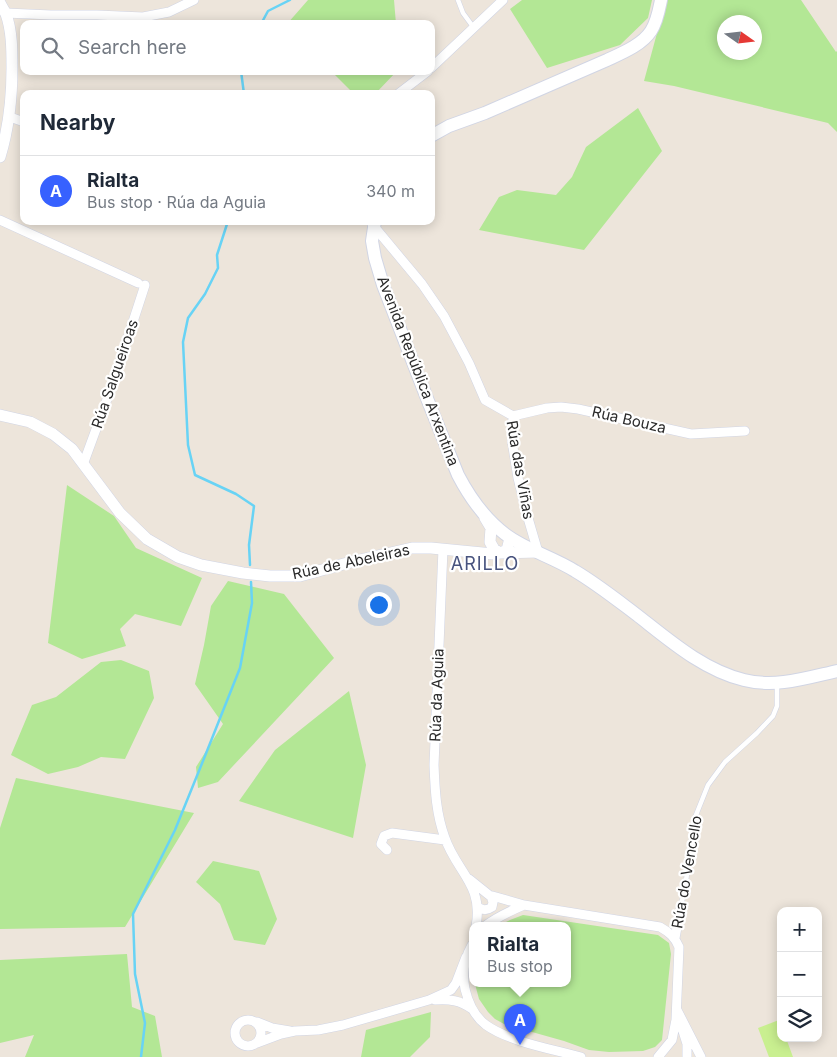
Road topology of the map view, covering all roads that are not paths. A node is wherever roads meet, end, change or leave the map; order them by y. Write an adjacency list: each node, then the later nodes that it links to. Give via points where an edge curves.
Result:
1 (194, 0): 5 (street, via 169,12 143,17 51,16)
2 (458, 0): 6 (lane)
3 (503, 0): 6 (street)
4 (661, 0): 12 (main road, via 651,31 624,52)
5 (3, 8): 10 (street, via 11,34)
6 (474, 28): 7 (street)
7 (435, 64)
8 (423, 75): 9 (street)
9 (403, 90)
10 (10, 118): 11 (street); 13 (street)
11 (20, 121)
12 (435, 134)
13 (0, 157)
14 (0, 220): 20 (street, Rúa Salgueiroas, via 142,284 113,383)
15 (373, 225): 21 (main road, Avenida República Arxentina, via 375,258 396,318 458,475)
16 (375, 225): 18 (street, Rúa das Viñas, via 444,316 485,400)
17 (0, 415): 20 (street, Rúa de Abeleiras, via 30,422 53,434)
18 (513, 416): 19 (street, Rúa Bouza, via 561,407 692,434); 26 (street, Rúa das Viñas, via 512,441 518,478)
19 (745, 431)
20 (84, 462): 24 (street, Rúa de Abeleiras, via 120,513 147,539 178,557 201,565 270,576 300,576 412,548)
21 (483, 514): 22 (main road, Avenida República Arxentina); 23 (street, Avenida República Arxentina, via 491,528)
22 (508, 536): 23 (street, Rúa de Abeleiras); 26 (main road, Avenida República Arxentina); 27 (street, via 507,550)
23 (490, 542): 25 (street, Rúa de Abeleiras); 27 (street)
24 (443, 549): 25 (street, Rúa de Abeleiras); 30 (street, Rúa da Aguia, via 434,765 435,793)
25 (460, 550): 27 (street, Rúa de Abeleiras)
26 (538, 552): 27 (street, Avenida República Arxentina); 29 (main road, Avenida República Arxentina, via 574,570 707,665 756,683)
27 (500, 553)
28 (837, 671): 29 (main road, Avenida República Arxentina)
29 (777, 683): 35 (lane, Rúa do Vencello, via 777,706 773,716 725,762 708,785 694,820)
30 (445, 840): 31 (street, via 392,833 384,836 381,844); 32 (street, Rúa da Aguia)
31 (387, 850)
32 (467, 877): 33 (street, Rúa da Aguia); 36 (street, Rúa da Aguia)
33 (491, 896): 34 (street, Rúa da Aguia); 36 (street, via 492,907 484,910)
34 (524, 905): 38 (street); 39 (street, Rúa da Aguia, via 660,927)
35 (681, 906): 39 (street, Rúa do Vencello)
36 (477, 907): 37 (street, Rúa da Aguia)
37 (476, 922)
38 (491, 922)
39 (675, 938): 43 (street, via 679,947)
40 (469, 951): 41 (street, via 456,983 450,990); 42 (street, via 463,979)
41 (430, 1000): 42 (street, via 450,999); 46 (street, via 343,1025)
42 (472, 1010): 48 (street, via 485,1024 508,1036)
43 (676, 1010): 45 (street); 51 (street)
44 (251, 1020): 46 (street, via 272,1028); 47 (street, via 260,1027 261,1037); 47 (street, via 238,1024 234,1034 242,1045)
45 (676, 1020): 49 (street, via 672,1040); 50 (street, via 687,1044)
46 (295, 1031): 47 (street)
47 (257, 1043)
48 (581, 1057)
49 (659, 1057)
50 (687, 1057)
51 (701, 1057)

